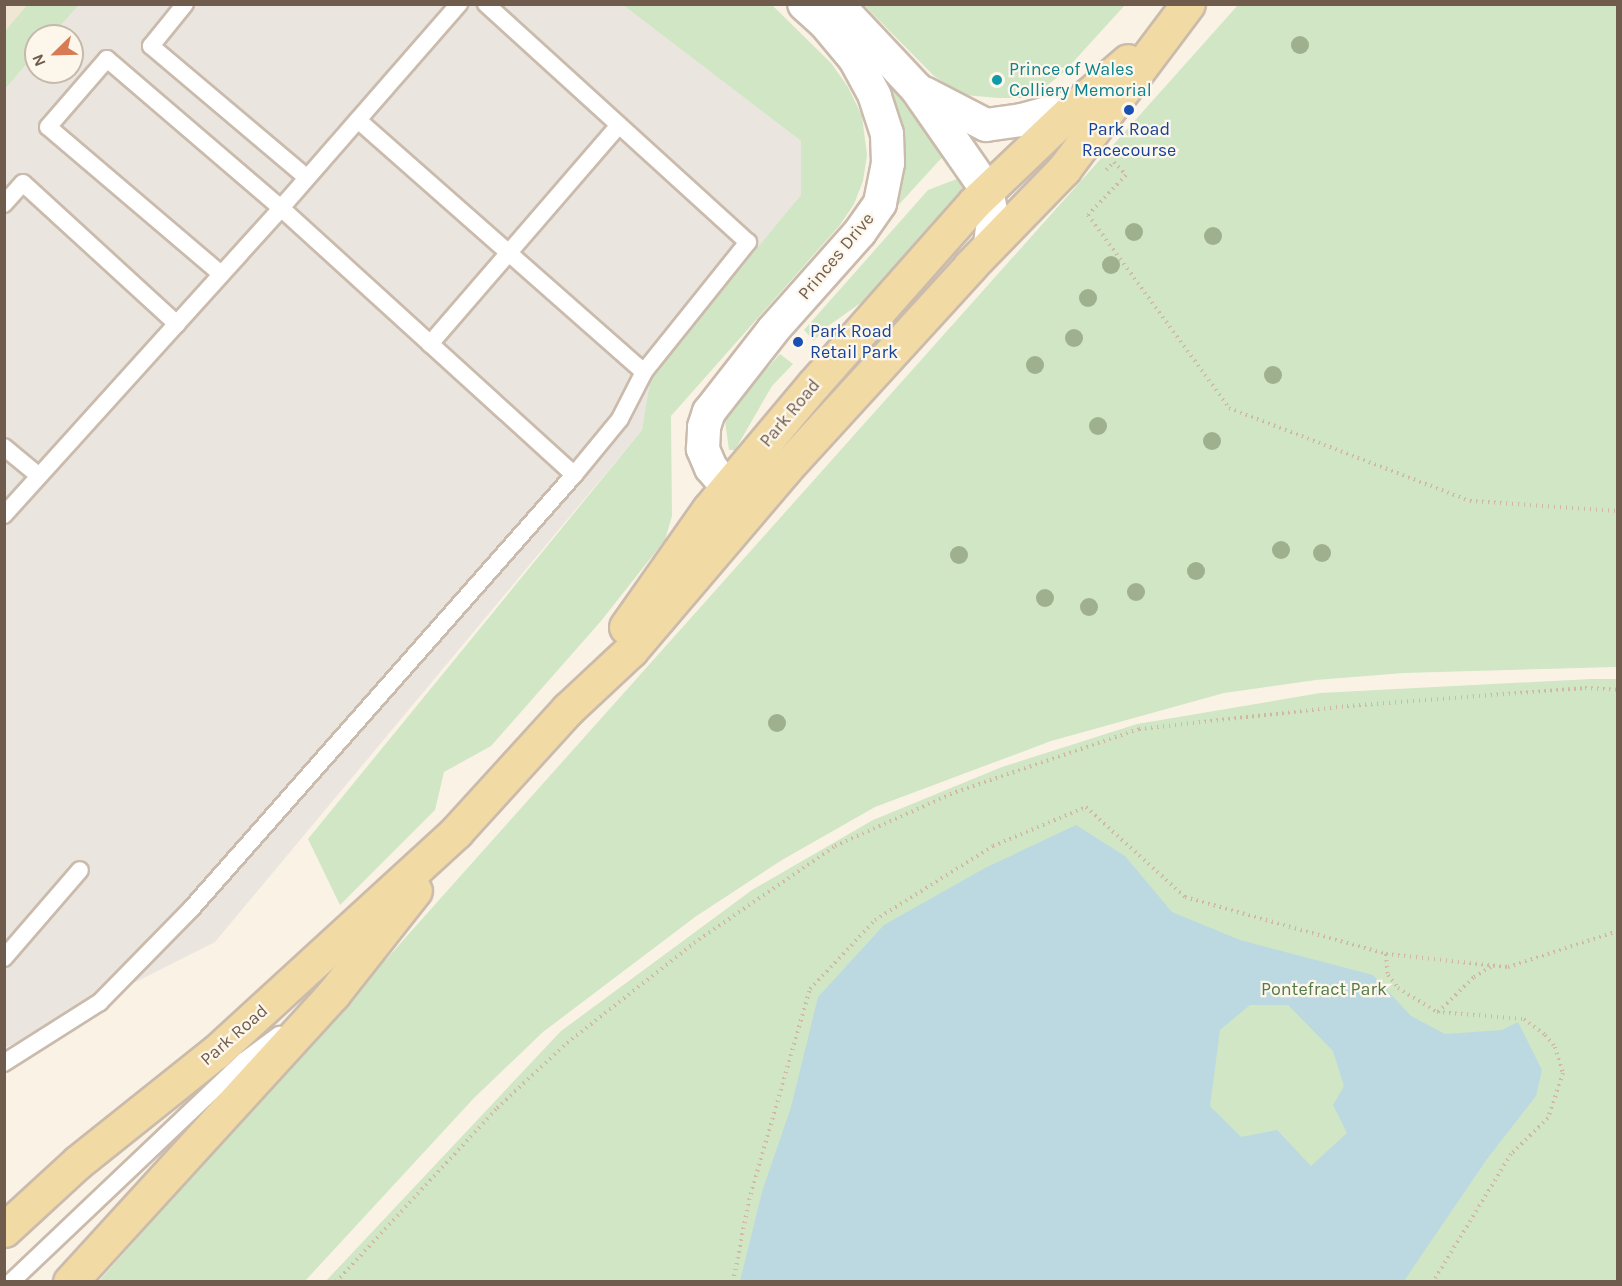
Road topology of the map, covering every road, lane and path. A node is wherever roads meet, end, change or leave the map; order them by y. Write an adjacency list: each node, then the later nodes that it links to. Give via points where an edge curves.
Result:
1 (185, 4): 12 (lane, via 151,46)
2 (459, 4): 9 (lane)
3 (486, 4): 10 (lane)
4 (804, 4): 26 (street, Princes Drive, via 855,59 875,96 887,134 888,163 880,203 860,232 772,330 709,412 703,448)
5 (837, 4): 7 (street)
6 (1181, 12): 8 (main road, Park Road); 16 (main road, Park Road, via 1064,169)
7 (916, 88): 8 (street, via 986,125); 13 (street)
8 (1077, 105): 13 (main road, Park Road)
9 (358, 120): 12 (lane); 17 (lane)
10 (619, 125): 17 (lane); 21 (lane, via 748,242)
11 (1098, 177): 27 (path, via 1114,162 1126,175 1088,215 1230,408 1470,501)
12 (307, 178): 15 (lane)
13 (987, 190): 16 (street, via 993,220); 26 (main road, Park Road)
14 (4, 204): 19 (lane, via 23,183)
15 (281, 208): 18 (lane); 18 (lane, via 107,58 48,127); 20 (lane)
16 (990, 246): 23 (main road, Park Road)
17 (509, 253): 20 (lane); 21 (lane)
18 (221, 274): 19 (lane)
19 (177, 324): 25 (lane)
20 (430, 344): 24 (lane)
21 (644, 372): 24 (lane, via 620,419)
22 (4, 447): 25 (lane)
23 (784, 470): 26 (main road, via 766,480); 30 (main road, Park Road, via 631,650)
24 (574, 475): 39 (lane, via 192,908 100,1002)
25 (39, 476): 28 (lane)
26 (716, 488): 30 (main road, Park Road)
27 (1617, 511)
28 (4, 515)
29 (1617, 690): 44 (path, via 1585,688 1347,706 1139,729 956,792 835,846 694,943 567,1043 497,1108)
30 (568, 709): 31 (main road, Park Road)
31 (456, 832): 37 (main road, Park Road); 40 (main road, Park Road, via 216,1052 78,1162)
32 (80, 870): 35 (lane)
33 (1617, 931): 36 (path, via 1508,967)
34 (1386, 954): 36 (path); 38 (path, via 1388,975 1398,988); 45 (path, via 1185,897 1086,807 993,846 875,920 810,989 749,1200)
35 (4, 958)
36 (1494, 965): 38 (path, via 1474,977)
37 (333, 994): 42 (lane, via 244,1061); 43 (main road, Park Road)
38 (1437, 1012): 46 (path, via 1524,1018 1555,1047 1563,1073 1548,1118 1511,1154)
39 (4, 1064)
40 (4, 1230)
41 (4, 1270): 42 (lane)
42 (10, 1281)
43 (70, 1281)
44 (336, 1281)
45 (733, 1281)
46 (1433, 1281)

